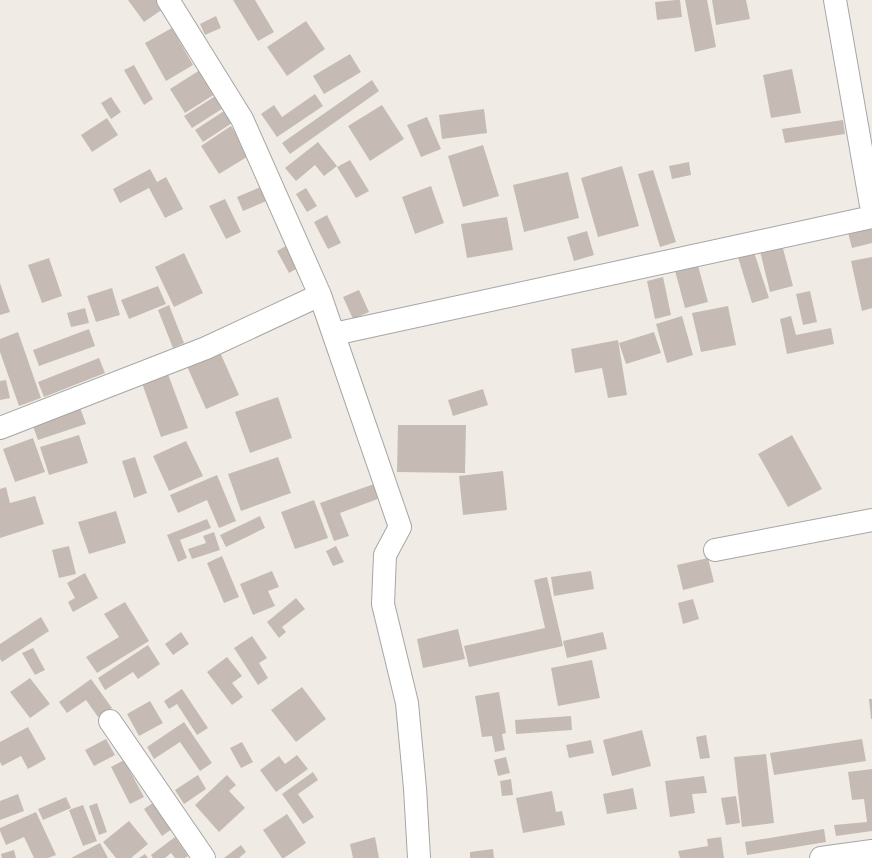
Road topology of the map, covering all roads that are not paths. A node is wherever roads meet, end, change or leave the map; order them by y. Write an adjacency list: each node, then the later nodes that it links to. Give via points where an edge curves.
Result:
1 (168, 0): 5 (street, via 242,119)
2 (835, 0): 3 (street)
3 (872, 211)
4 (872, 217): 6 (street)
5 (320, 295): 6 (street); 7 (street, via 206,348)
6 (334, 334): 13 (street, via 400,527 385,555 383,604 407,703)
7 (0, 428)
8 (872, 520): 9 (street)
9 (715, 550)
10 (110, 721): 12 (street)
11 (872, 851): 14 (street)
12 (204, 858)
13 (419, 858)
14 (821, 858)

